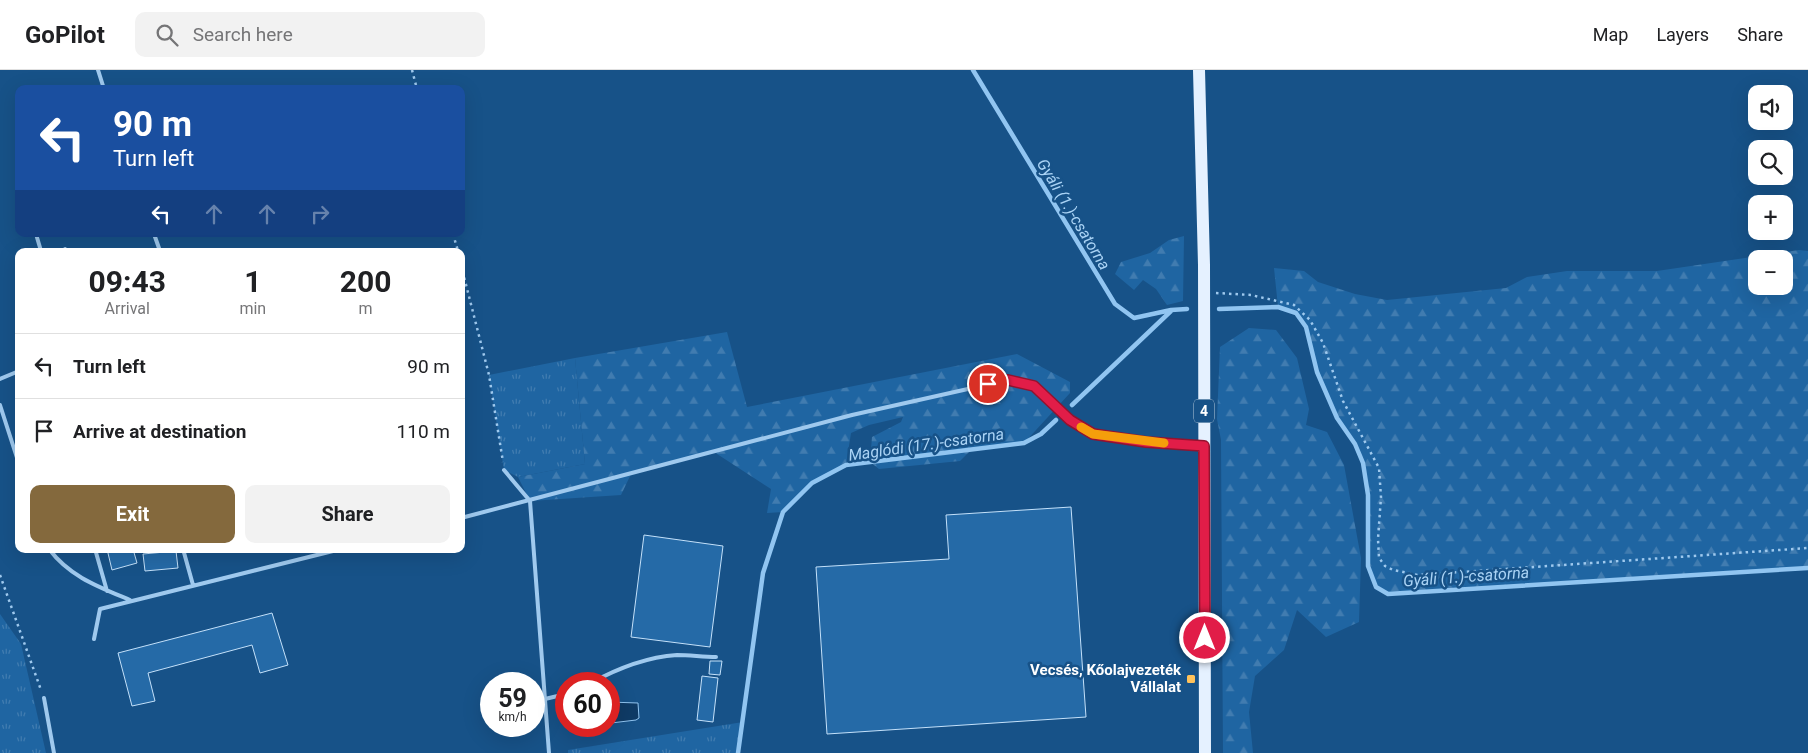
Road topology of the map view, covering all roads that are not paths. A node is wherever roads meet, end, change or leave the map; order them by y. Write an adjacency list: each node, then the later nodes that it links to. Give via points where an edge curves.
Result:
1 (98, 70): 3 (lane)
2 (1199, 70): 7 (main road, 4)
3 (103, 85)
4 (15, 373): 5 (lane)
5 (0, 379)
6 (0, 405): 8 (lane)
7 (1204, 446): 10 (lane, via 1093,434 1070,420 1034,386 1008,380 852,415); 28 (main road, 4)
8 (15, 452)
9 (504, 470): 10 (lane)
10 (530, 501): 11 (lane); 21 (lane)
11 (465, 517)
12 (52, 553): 17 (lane, via 74,574)
13 (96, 553): 17 (lane)
14 (184, 553): 16 (lane)
15 (325, 553): 16 (lane)
16 (193, 585): 18 (lane)
17 (107, 591): 18 (lane)
18 (131, 601): 19 (lane, via 100,609)
19 (94, 639)
20 (716, 658): 22 (lane, via 677,655 648,660)
21 (543, 672)
22 (612, 672)
23 (555, 697): 25 (lane)
24 (44, 698): 26 (lane)
25 (545, 699): 27 (lane)
26 (54, 753)
27 (549, 753)
28 (1205, 753)

